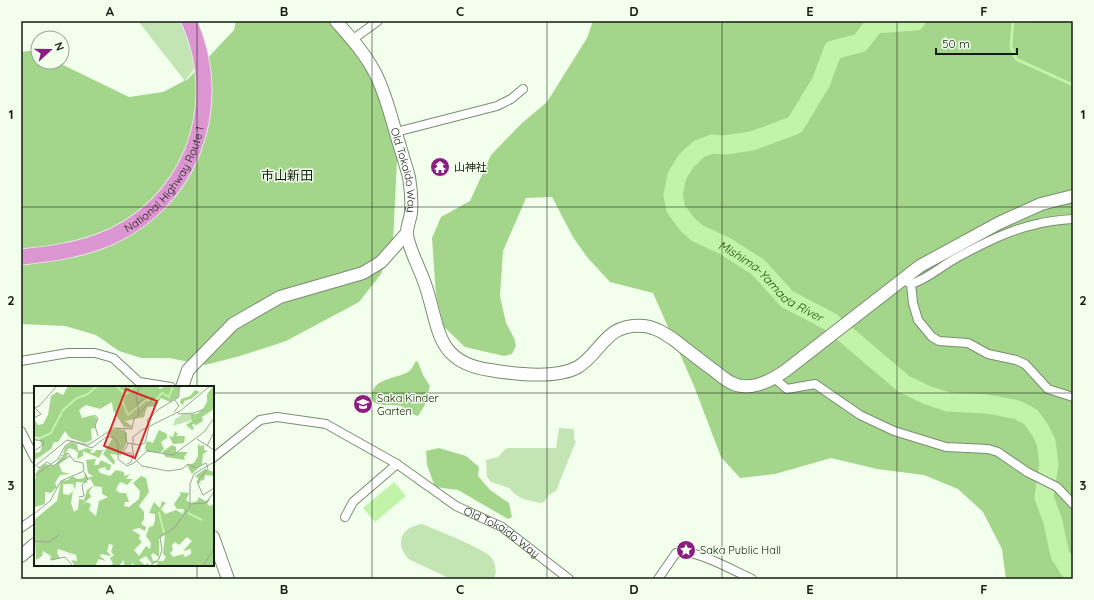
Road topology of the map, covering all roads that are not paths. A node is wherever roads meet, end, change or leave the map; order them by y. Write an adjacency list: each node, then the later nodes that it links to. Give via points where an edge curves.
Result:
1 (189, 21): 10 (highway, National Highway Route 1, via 204,76 204,109 196,144 182,177 159,203 137,222 120,232 99,242 66,252)
2 (336, 21): 4 (street, Old Tokaido Way)
3 (378, 21): 4 (street)
4 (352, 40): 6 (street, Old Tokaido Way, via 362,51 380,83)
5 (523, 89): 6 (street, via 497,106)
6 (396, 132): 9 (street, Old Tokaido Way, via 412,199)
7 (1073, 196): 11 (street, via 1041,204 999,223 920,266)
8 (1073, 219): 11 (street, via 1037,224 1010,232 936,269 924,280)
9 (406, 234): 13 (street, via 426,286 437,330 443,343 459,361 473,367 552,374 576,368 612,333 622,328 644,326 656,329 670,338 731,383 758,385); 15 (street, via 381,262 363,273 280,297 233,324 188,370)
10 (21, 257)
11 (906, 282): 13 (street, via 849,320); 16 (street, via 918,320 932,337 938,341 968,343 988,354 1016,360 1025,364 1048,389)
12 (21, 361): 14 (street, via 68,353 96,353 113,358 139,382)
13 (774, 378): 21 (street, via 787,389 816,384 860,415 894,431 932,444 946,448 988,449 998,452 1027,472 1057,486)
14 (165, 386)
15 (182, 386)
16 (1073, 397)
17 (21, 431): 18 (street)
18 (34, 457)
19 (214, 457): 20 (street, Old Tokaido Way, via 260,420 277,417 326,424)
20 (397, 464): 22 (street, via 353,502); 29 (street, Old Tokaido Way, via 456,506 502,527)
21 (1073, 504)
22 (345, 517)
23 (34, 519): 24 (street)
24 (21, 528)
25 (214, 540): 28 (street)
26 (34, 545): 27 (street)
27 (21, 556)
28 (228, 579)
29 (569, 579)
30 (658, 579): 31 (street, via 676,553 680,552 700,556)
31 (752, 579)

